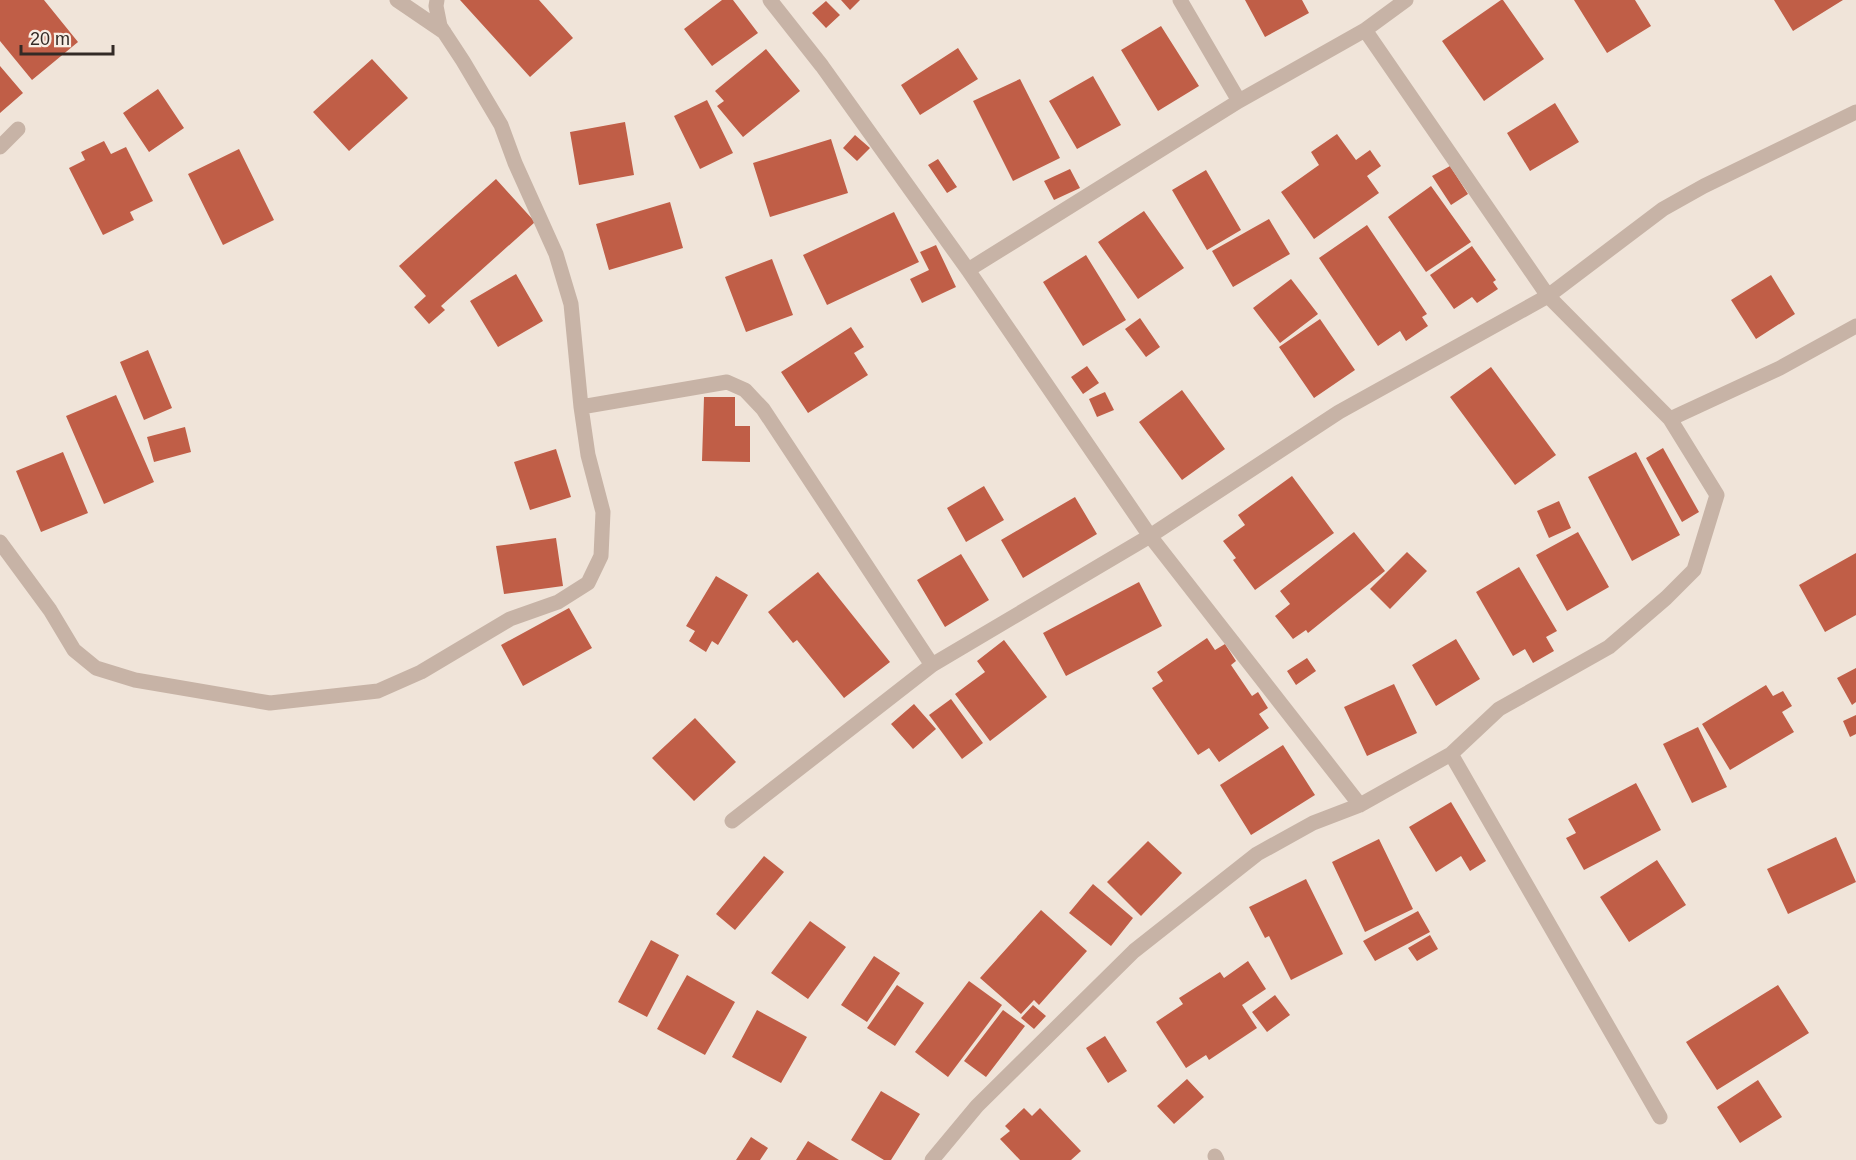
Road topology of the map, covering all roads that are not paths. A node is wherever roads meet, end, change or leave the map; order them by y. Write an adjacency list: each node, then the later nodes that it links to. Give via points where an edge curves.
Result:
1 (397, 0): 7 (street)
2 (437, 0): 7 (street, via 440,26)
3 (770, 0): 12 (street)
4 (1180, 0): 8 (street)
5 (1406, 0): 6 (street)
6 (1365, 30): 8 (street); 13 (street)
7 (446, 34): 15 (street, via 501,125 556,254 571,304)
8 (1239, 101): 12 (street)
9 (1856, 112): 13 (street, via 1663,208)
10 (18, 129): 11 (street)
11 (0, 147)
12 (968, 270): 17 (street)
13 (1548, 296): 16 (street); 17 (street, via 1339,412)
14 (1856, 326): 16 (street, via 1780,368)
15 (581, 407): 18 (street, via 603,512 601,556 588,583 558,602 510,619 421,672 378,691 270,703 135,680 96,668 74,651 50,610); 19 (street, via 727,382 745,390 763,409)
16 (1670, 419): 20 (street, via 1717,495 1694,570 1609,647 1499,709)
17 (1150, 536): 19 (street); 21 (street)
18 (0, 542)
19 (932, 665): 22 (street)
20 (1451, 754): 21 (street); 23 (street)
21 (1360, 805): 24 (street, via 1313,823 1257,854 1134,951 977,1106)
22 (732, 821)
23 (1660, 1118)
24 (932, 1160)

